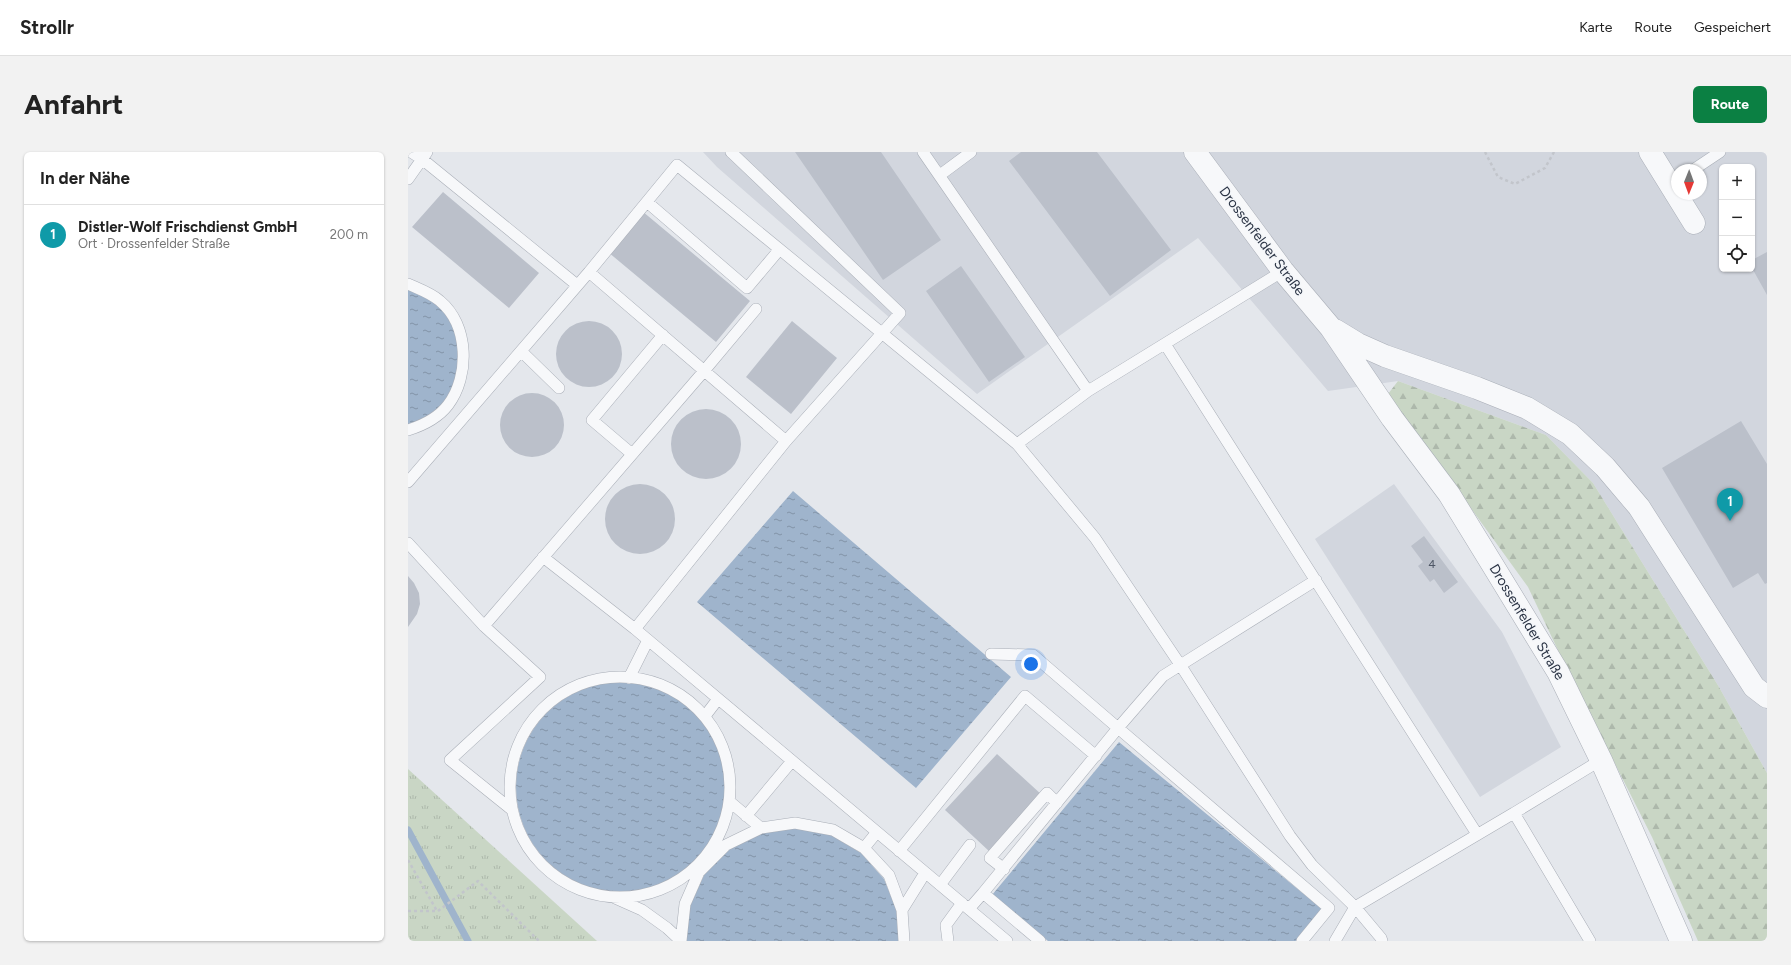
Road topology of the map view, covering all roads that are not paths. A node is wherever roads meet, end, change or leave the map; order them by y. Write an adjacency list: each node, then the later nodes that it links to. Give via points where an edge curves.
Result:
1 (411, 152): 8 (lane)
2 (731, 152): 23 (lane, via 900,313)
3 (924, 152): 10 (lane)
4 (972, 152): 10 (lane)
5 (1195, 152): 17 (street, Drossenfelder Straße)
6 (1650, 152): 12 (street)
7 (1720, 152): 9 (lane)
8 (425, 156): 11 (lane); 20 (lane)
9 (1702, 164)
10 (940, 176): 29 (lane)
11 (408, 179)
12 (1671, 180)
13 (1682, 200): 15 (street)
14 (647, 202): 16 (lane, via 677,165); 16 (lane, via 747,288); 18 (lane)
15 (1694, 223)
16 (779, 250): 23 (lane)
17 (1283, 271): 22 (street, Drossenfelder Straße); 25 (lane)
18 (589, 272): 20 (lane); 24 (lane)
19 (408, 284): 30 (lane, via 441,302 461,334 464,353 463,370 449,404 436,417)
20 (577, 286): 26 (lane)
21 (756, 309): 27 (lane)
22 (1331, 328): 44 (street, Drossenfelder Straße, via 1358,344 1386,356 1527,408 1570,434 1605,467 1639,507 1754,687); 49 (street, Drossenfelder Straße, via 1392,418 1449,494 1558,672)
23 (881, 332): 31 (lane); 32 (lane)
24 (663, 335): 27 (lane); 33 (lane, via 592,420)
25 (1165, 344): 29 (lane); 37 (lane)
26 (521, 351): 28 (lane); 34 (lane)
27 (704, 371): 31 (lane); 33 (lane)
28 (559, 388)
29 (1088, 391): 32 (lane)
30 (408, 430)
31 (786, 441): 39 (lane)
32 (1016, 444): 42 (lane, via 1095,538)
33 (632, 454): 36 (lane)
34 (408, 482)
35 (408, 543): 38 (lane)
36 (543, 557): 38 (lane); 39 (lane)
37 (1316, 580): 42 (lane); 58 (lane)
38 (484, 626): 53 (lane, via 540,677 450,760)
39 (634, 629): 40 (lane)
40 (648, 640): 43 (lane); 45 (lane)
41 (991, 654): 47 (lane, via 1033,655)
42 (1181, 666): 47 (lane, via 1163,676); 70 (lane, via 1290,836 1312,865)
43 (629, 678): 46 (lane, via 643,678 677,692); 53 (lane, via 606,677 572,687 542,708 520,738 509,773)
44 (1767, 697)
45 (718, 699): 46 (lane); 50 (lane)
46 (704, 716): 51 (lane, via 723,747 731,782)
47 (1118, 728): 48 (lane); 77 (lane, via 1329,908)
48 (1096, 756): 52 (lane); 61 (lane, via 1025,696)
49 (1601, 760): 54 (lane); 81 (street, Drossenfelder Straße)
50 (792, 761): 55 (lane); 57 (lane)
51 (729, 801): 55 (lane); 65 (lane, via 726,819 711,852)
52 (1057, 803): 62 (lane); 62 (lane, via 1047,793 990,858)
53 (511, 809): 68 (lane, via 524,844 548,872 579,891)
54 (1514, 813): 58 (lane); 80 (lane)
55 (746, 816): 56 (lane)
56 (761, 828): 60 (lane, via 795,823 833,830); 63 (lane, via 726,845)
57 (877, 832): 60 (lane); 61 (lane)
58 (1477, 834): 70 (lane)
59 (970, 845): 66 (lane)
60 (864, 848): 71 (lane, via 889,875)
61 (899, 851): 64 (lane)
62 (1004, 869): 67 (lane)
63 (699, 872): 65 (lane); 72 (lane, via 685,904)
64 (925, 873): 66 (lane); 71 (lane)
65 (685, 878): 68 (lane, via 652,893)
66 (940, 885): 69 (lane)
67 (984, 893): 69 (lane); 76 (lane)
68 (615, 898): 72 (lane, via 642,910)
69 (965, 906): 74 (lane, via 946,925); 75 (lane)
70 (1355, 907): 78 (lane); 79 (lane)
71 (902, 910): 73 (lane)
72 (681, 941)
73 (904, 941)
74 (948, 941)
75 (1007, 941)
76 (1040, 941)
77 (1302, 941)
78 (1335, 941)
79 (1382, 941)
80 (1590, 941)
81 (1681, 941)

